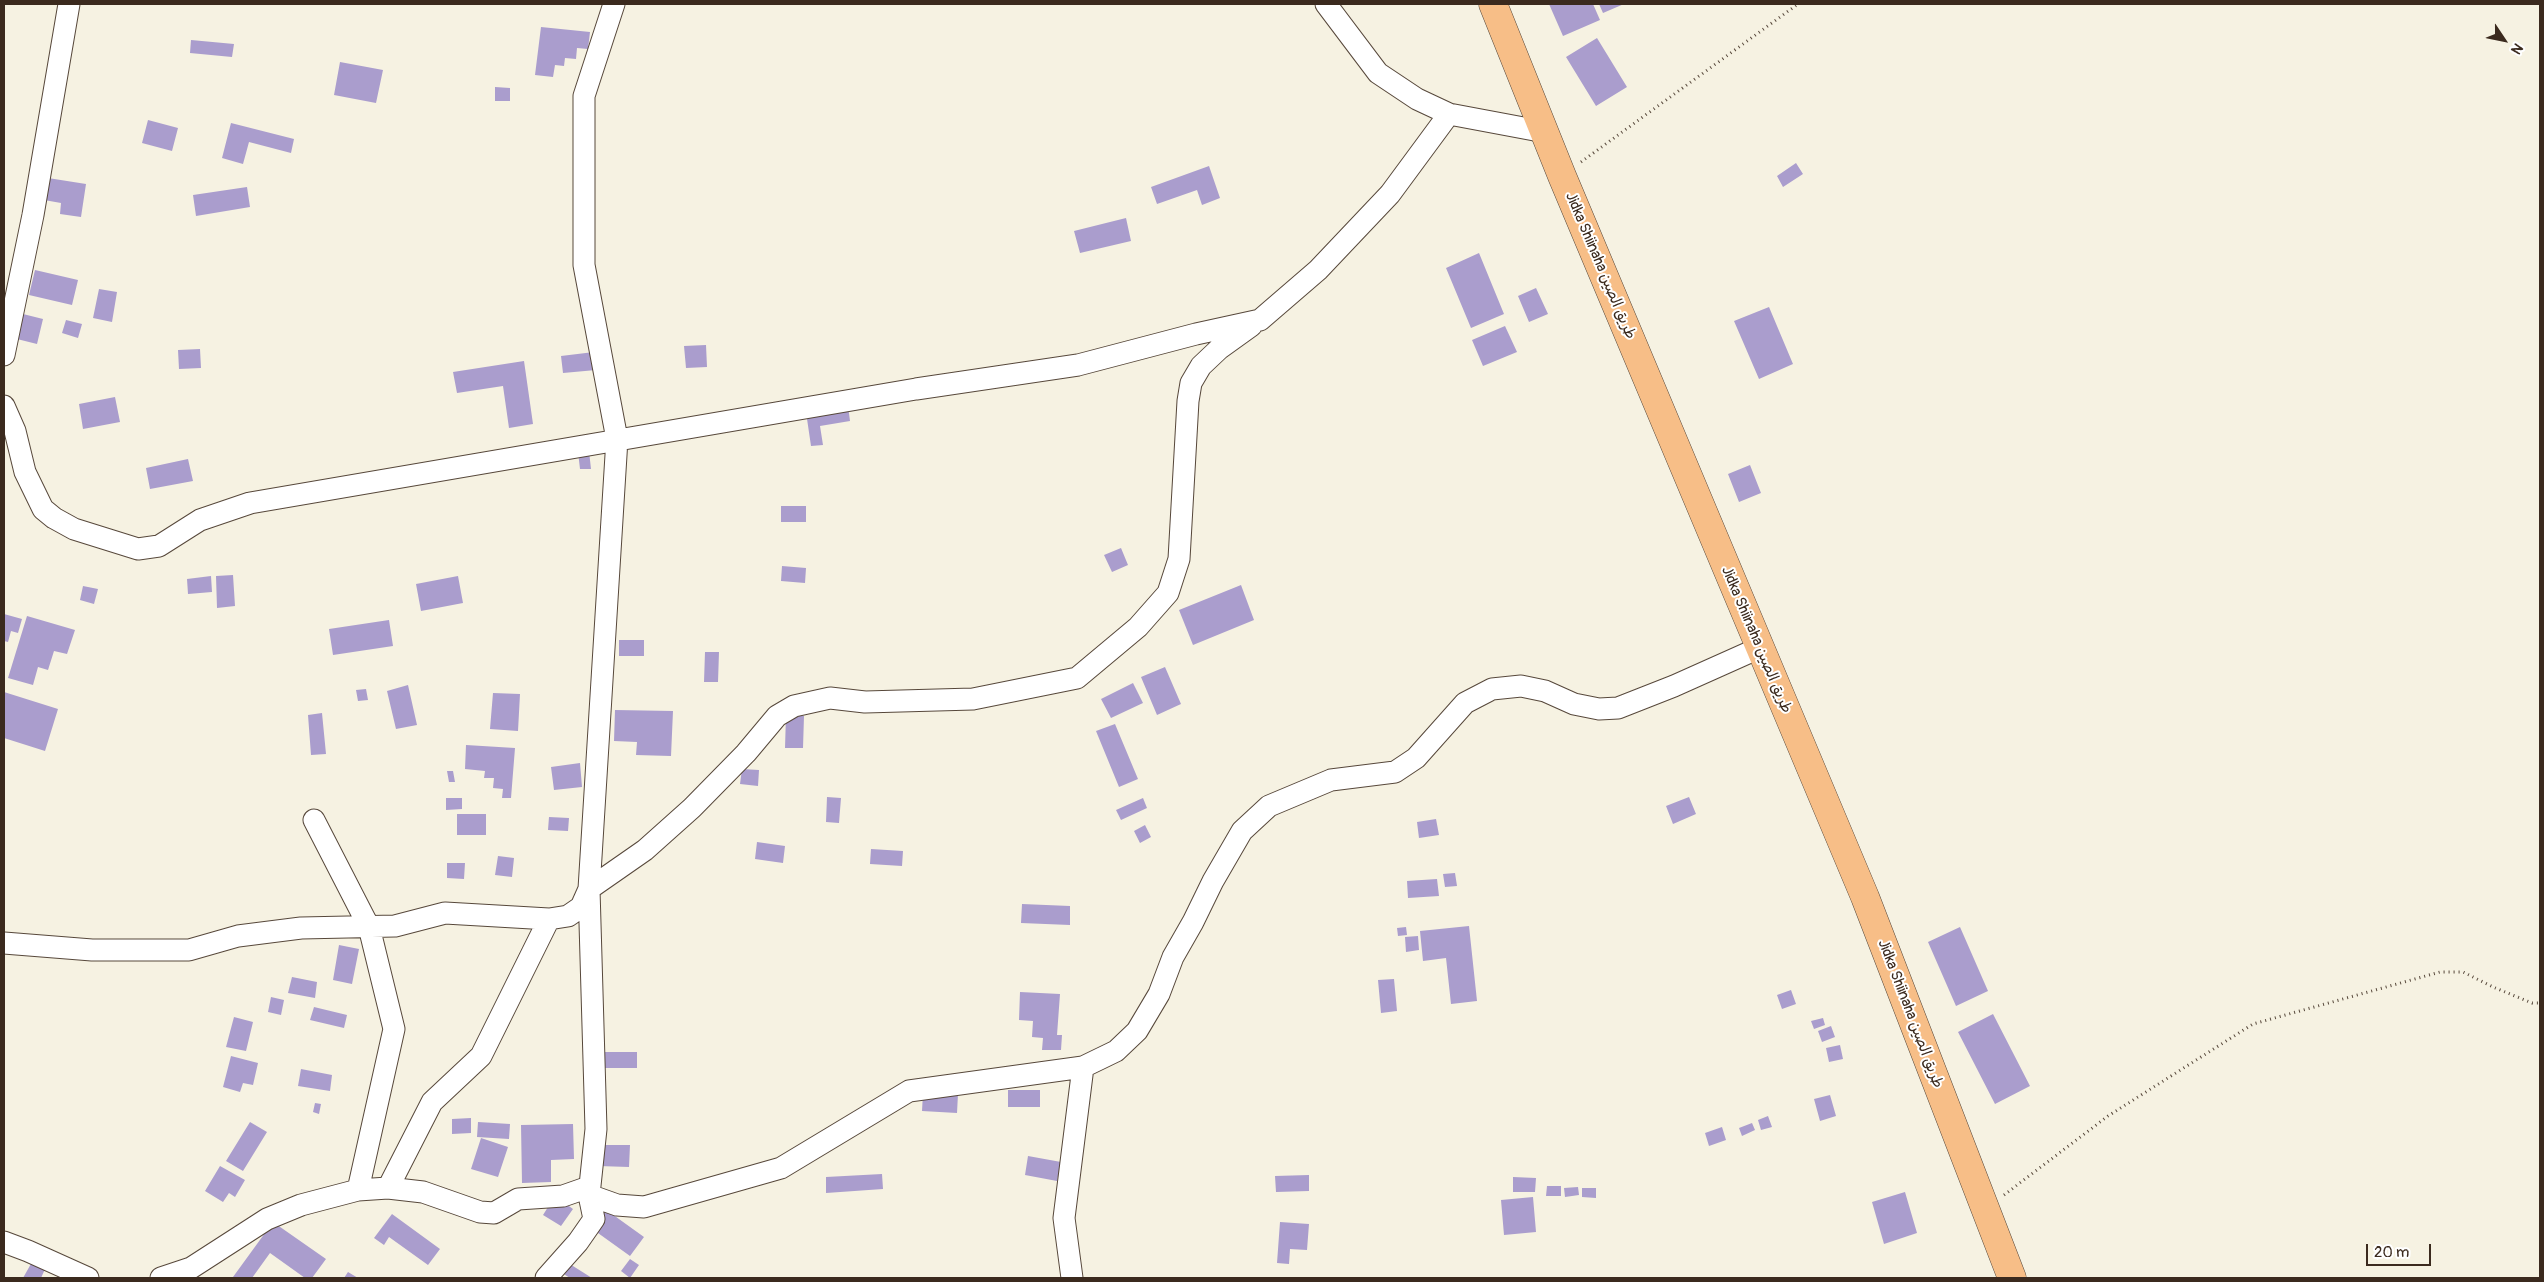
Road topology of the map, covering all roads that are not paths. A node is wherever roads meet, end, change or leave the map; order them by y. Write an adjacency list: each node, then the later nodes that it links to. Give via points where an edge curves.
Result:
1 (69, 4): 8 (street)
2 (614, 4): 10 (street, via 584,96 584,265)
3 (1326, 4): 5 (street, via 1378,73 1417,99)
4 (1493, 4): 6 (main road, Jidka Shiinaha طريق الصين)
5 (1450, 114): 6 (street); 7 (street, via 1390,194 1318,270)
6 (1545, 132): 11 (main road, Jidka Shiinaha طريق الصين)
7 (1260, 320): 10 (street, via 1078,365); 13 (street, via 1219,349 1201,366 1191,383 1179,559 1168,593 1138,627 1077,678 973,699 865,702 830,698 794,706 777,716 746,753 671,826)
8 (4, 356)
9 (4, 406): 10 (street, via 15,431 25,472 43,509 74,529 138,549 159,546 200,520 250,503)
10 (617, 439): 13 (street)
11 (1759, 648): 17 (street, via 1618,708 1598,710 1521,686 1492,689 1465,703 1416,758 1395,772 1331,780 1269,806 1242,831 1173,957 1159,994 1137,1031 1116,1051); 28 (main road, Jidka Shiinaha طريق الصين, via 1864,897)
12 (314, 820): 15 (street)
13 (590, 889): 14 (street, via 581,907 568,916); 20 (street, via 596,1129)
14 (549, 919): 15 (street, via 446,913 409,924); 18 (street, via 481,1056 432,1102)
15 (369, 927): 16 (street, via 301,928 238,936 189,950 92,950); 19 (street, via 394,1030)
16 (4, 943)
17 (1083, 1067): 20 (street, via 909,1091 781,1168 644,1206 617,1205); 27 (street, via 1064,1218)
18 (388, 1188): 19 (street); 20 (street, via 423,1192 480,1212 494,1213 518,1199 563,1196 583,1189)
19 (358, 1190): 25 (street, via 301,1205 267,1219 191,1268)
20 (589, 1195): 26 (street, via 594,1219)
21 (4, 1233): 23 (street)
22 (4, 1242): 23 (street)
23 (28, 1251): 24 (street)
24 (88, 1278)
25 (161, 1278)
26 (546, 1278)
27 (1072, 1278)
28 (2012, 1278)

